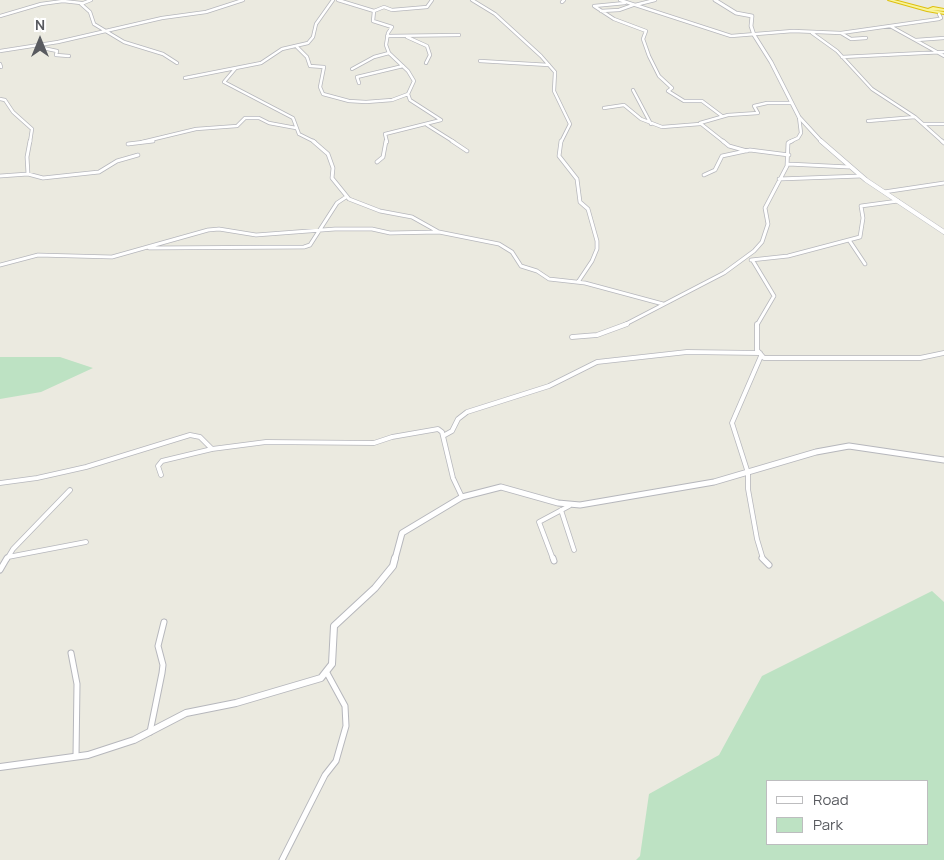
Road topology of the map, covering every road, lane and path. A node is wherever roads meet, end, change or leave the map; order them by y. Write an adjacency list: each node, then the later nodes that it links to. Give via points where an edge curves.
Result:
1 (91, 0): 12 (street)
2 (243, 0): 21 (street, via 206,12)
3 (333, 0): 32 (street, via 316,24 310,41)
4 (338, 0): 16 (street)
5 (432, 0): 16 (street, via 427,8)
6 (472, 0): 42 (street, via 496,14)
7 (620, 0): 13 (street)
8 (655, 0): 14 (street)
9 (715, 0): 25 (street, via 751,16)
10 (890, 0): 15 (highway)
11 (895, 0): 15 (highway)
12 (81, 3): 19 (street, via 41,4); 21 (street, via 90,12 94,24)
13 (627, 3): 14 (street); 17 (street, via 595,5)
14 (634, 5): 17 (street); 25 (street, via 726,35)
15 (929, 9): 18 (highway)
16 (374, 11): 26 (street, via 373,21 392,27)
17 (600, 11): 53 (street, via 646,31 644,38 648,56 659,76 672,88 668,91 684,101 702,101)
18 (943, 13): 20 (street, via 939,19)
19 (0, 16)
20 (890, 26): 23 (street); 30 (street)
21 (106, 31): 31 (street); 40 (street, via 124,42 163,54)
22 (810, 32): 23 (street); 25 (street); 38 (street)
23 (841, 32): 28 (street, via 851,39)
24 (459, 35): 27 (street)
25 (754, 35): 51 (street)
26 (387, 36): 27 (street); 35 (street)
27 (404, 36): 41 (street, via 427,46 430,55)
28 (866, 38)
29 (944, 38): 30 (street)
30 (915, 40): 34 (street)
31 (40, 44): 33 (street); 37 (street, via 43,48 57,51 56,55)
32 (297, 47): 44 (street, via 282,49 261,63); 49 (street, via 310,66 324,67 320,87 323,94 366,102 392,100)
33 (0, 51)
34 (939, 52): 36 (street); 38 (street)
35 (389, 53): 43 (street); 45 (street)
36 (944, 54)
37 (69, 56)
38 (842, 57): 55 (street, via 872,89)
39 (480, 61): 42 (street)
40 (177, 63)
41 (426, 63)
42 (549, 65): 90 (street, via 555,72 554,92 570,124 561,140 559,156 577,179 580,202 588,209 597,241 592,261)
43 (403, 66): 47 (street, via 357,77); 49 (street, via 414,81)
44 (235, 68): 46 (street); 62 (street, via 224,82 290,116)
45 (352, 69)
46 (185, 78)
47 (359, 83)
48 (633, 90): 58 (street)
49 (408, 94): 57 (street, via 410,101 441,120)
50 (0, 99): 72 (street, via 5,100 32,129 27,157)
51 (791, 102): 53 (street, via 754,106 758,113); 54 (street)
52 (604, 108): 58 (street, via 624,105)
53 (722, 116): 59 (street)
54 (799, 117): 68 (street, via 801,133 788,143); 71 (street, via 824,146)
55 (915, 117): 56 (street); 60 (street)
56 (868, 121)
57 (426, 124): 65 (street); 69 (street, via 385,134 387,145 383,157)
58 (651, 124): 59 (street, via 671,128)
59 (700, 124): 66 (street, via 730,146)
60 (924, 124): 61 (street); 63 (street)
61 (944, 124)
62 (296, 128): 64 (street, via 259,118 245,118 236,126 196,129 155,141); 79 (street, via 328,154 333,168 332,178)
63 (944, 143)
64 (128, 144)
65 (467, 151)
66 (747, 151): 68 (street); 73 (street, via 721,157 715,170)
67 (138, 155): 72 (street, via 117,161 100,172 43,178)
68 (789, 155): 70 (street)
69 (377, 162)
70 (788, 164): 71 (street); 76 (street)
71 (849, 167): 75 (street)
72 (28, 174): 74 (street)
73 (704, 175)
74 (0, 176)
75 (861, 176): 76 (street); 78 (street)
76 (779, 179): 86 (street, via 764,210 768,218 762,242)
77 (944, 184): 78 (street)
78 (884, 192): 80 (street)
79 (346, 197): 81 (street, via 337,203); 82 (street, via 380,211 412,216)
80 (899, 201): 83 (street); 84 (street, via 861,206 864,218 861,235)
81 (319, 230): 82 (street); 85 (street, via 256,235 208,230); 85 (street, via 310,245 304,246)
82 (439, 232): 90 (street, via 499,244 512,252 522,266 549,279)
83 (944, 232)
84 (849, 240): 87 (street, via 788,256); 88 (street)
85 (143, 248): 89 (street, via 112,257 38,255)
86 (747, 258): 87 (street); 91 (street)
87 (753, 261): 94 (street, via 774,296 758,323 756,343)
88 (865, 264)
89 (0, 265)
90 (578, 282): 91 (street)
91 (663, 304): 92 (street, via 603,333)
92 (572, 337)
93 (944, 352): 94 (street, via 920,358 876,359 769,359)
94 (760, 355): 95 (street, via 687,352 597,362 549,386 467,412); 98 (street, via 732,423)
95 (443, 436): 96 (street, via 438,429 374,443 266,442); 102 (street, via 453,478)
96 (212, 450): 99 (street, via 162,461 158,466); 100 (street, via 200,437 190,435 86,467)
97 (944, 460): 98 (street, via 849,446)
98 (748, 473): 103 (street, via 671,491); 109 (street, via 757,539 762,558)
99 (161, 475)
100 (0, 483)
101 (70, 490): 107 (street)
102 (462, 497): 103 (street, via 501,487); 113 (street, via 402,533 393,566 375,588 334,626 332,664)
103 (569, 506): 104 (street)
104 (561, 510): 106 (street); 108 (street, via 539,522)
105 (86, 542): 107 (street)
106 (574, 550)
107 (8, 557): 110 (street)
108 (554, 561)
109 (769, 565)
110 (0, 570)
111 (164, 622): 114 (street, via 158,646 162,673)
112 (71, 653): 115 (street, via 77,684)
113 (327, 673): 114 (street, via 310,682 236,703 186,713); 117 (street, via 342,697 346,726 336,761)
114 (150, 732): 115 (street, via 111,748)
115 (76, 756): 116 (street)
116 (0, 767)
117 (282, 860)

